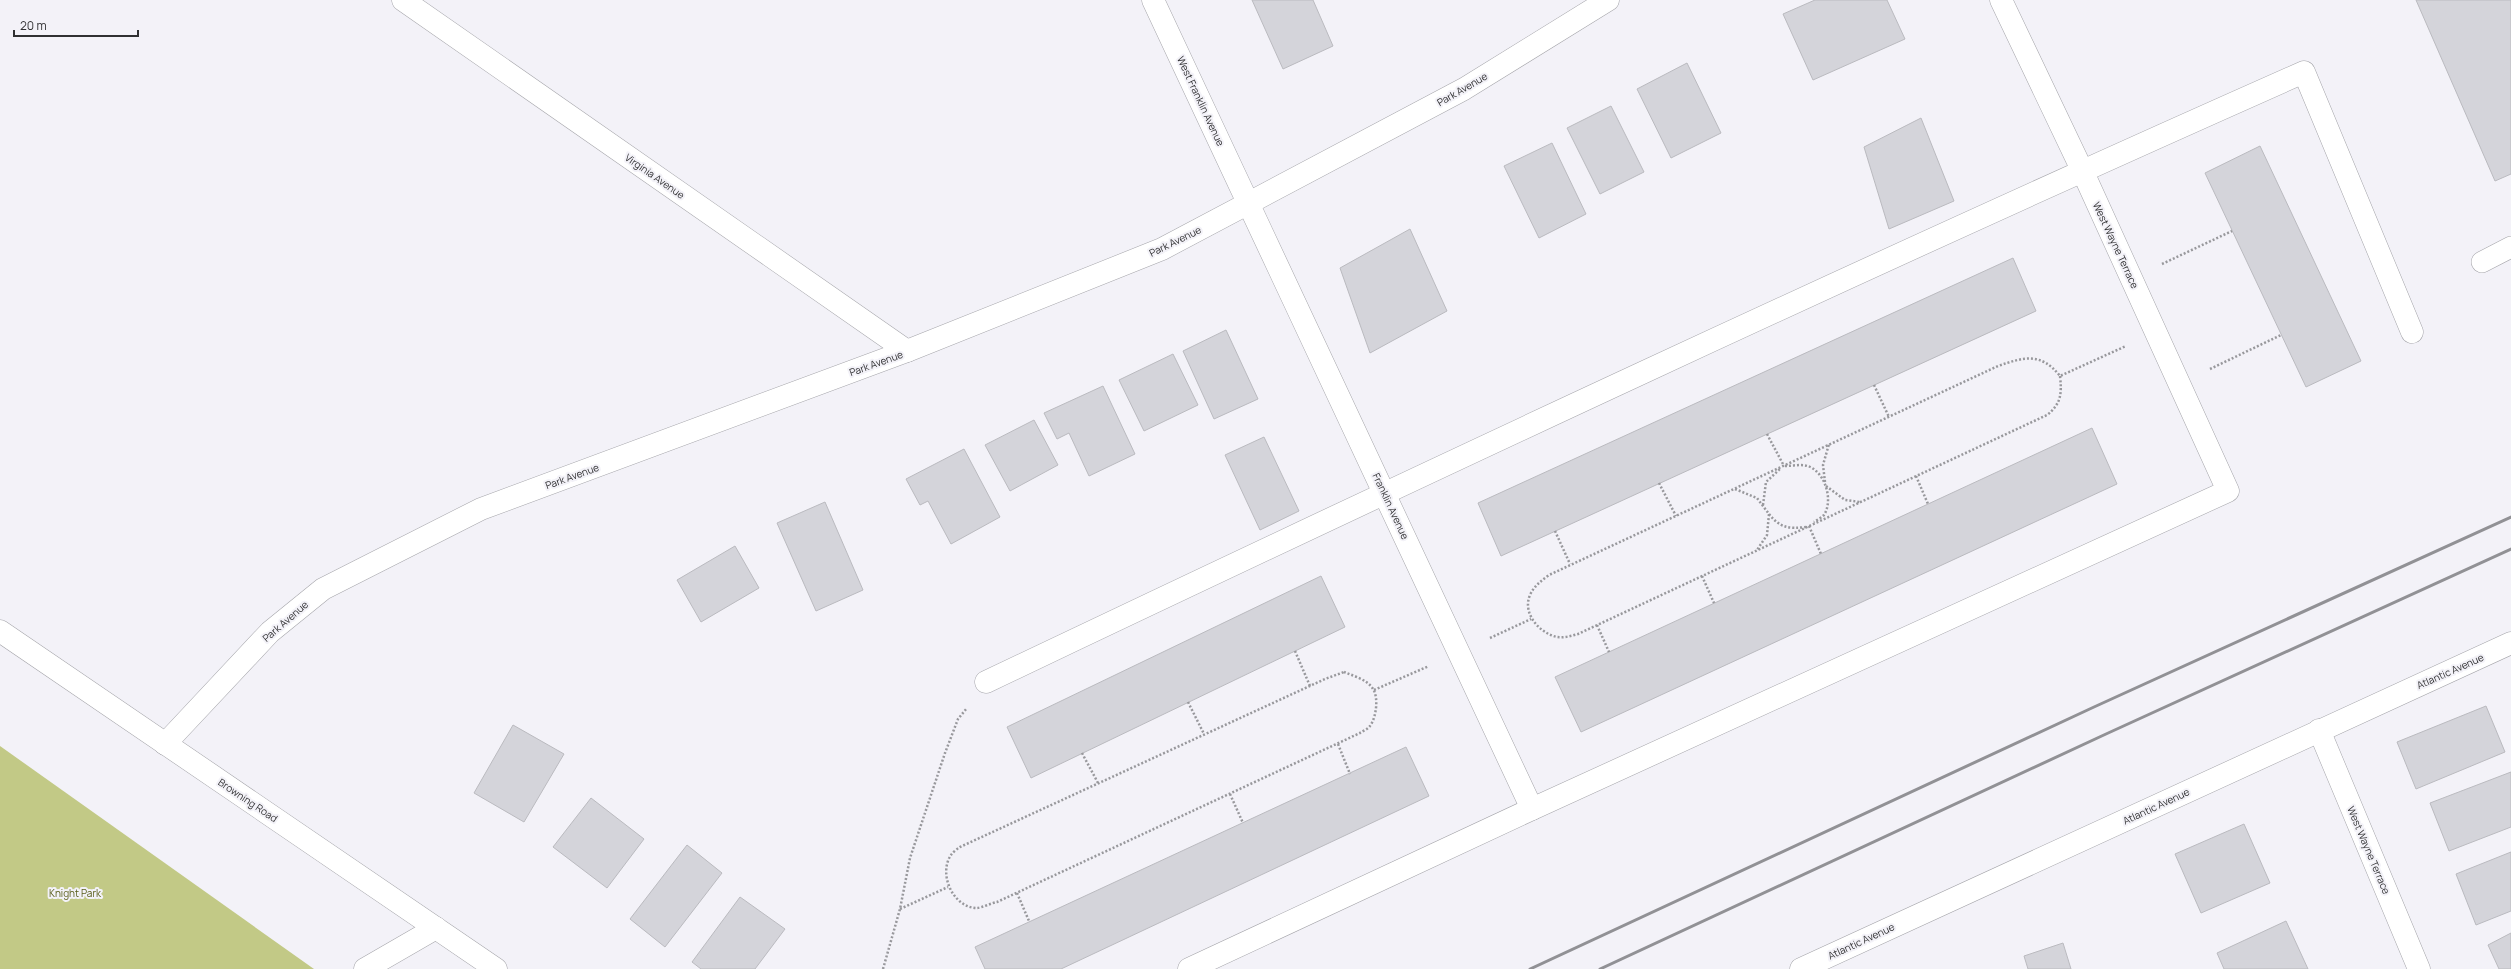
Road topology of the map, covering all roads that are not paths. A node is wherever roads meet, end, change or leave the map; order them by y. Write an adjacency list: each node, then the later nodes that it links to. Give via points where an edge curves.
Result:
1 (403, 0): 10 (street, Virginia Avenue)
2 (1153, 0): 6 (street, West Franklin Avenue)
3 (1608, 0): 6 (street, Park Avenue, via 1464,89)
4 (2001, 0): 5 (street, West Wayne Terrace)
5 (2082, 170): 9 (street, via 2304,72); 11 (street); 17 (street, West Wayne Terrace, via 2228,491)
6 (1249, 203): 10 (street, Park Avenue, via 1162,249); 11 (street, Franklin Avenue)
7 (2511, 247): 8 (lane)
8 (2482, 262)
9 (2412, 332)
10 (907, 351): 16 (street, Park Avenue, via 481,509 323,589 270,632)
11 (1384, 493): 14 (street); 17 (street, Franklin Avenue)
12 (0, 631): 16 (street, Browning Road)
13 (2511, 643): 15 (street, Atlantic Avenue)
14 (986, 682)
15 (2319, 730): 22 (street, Atlantic Avenue); 23 (street, West Wayne Terrace)
16 (165, 744): 18 (street, Browning Road)
17 (1532, 809): 21 (street)
18 (436, 928): 19 (street); 20 (street, Browning Road)
19 (365, 969)
20 (496, 969)
21 (1189, 969)
22 (1801, 969)
23 (2419, 969)

